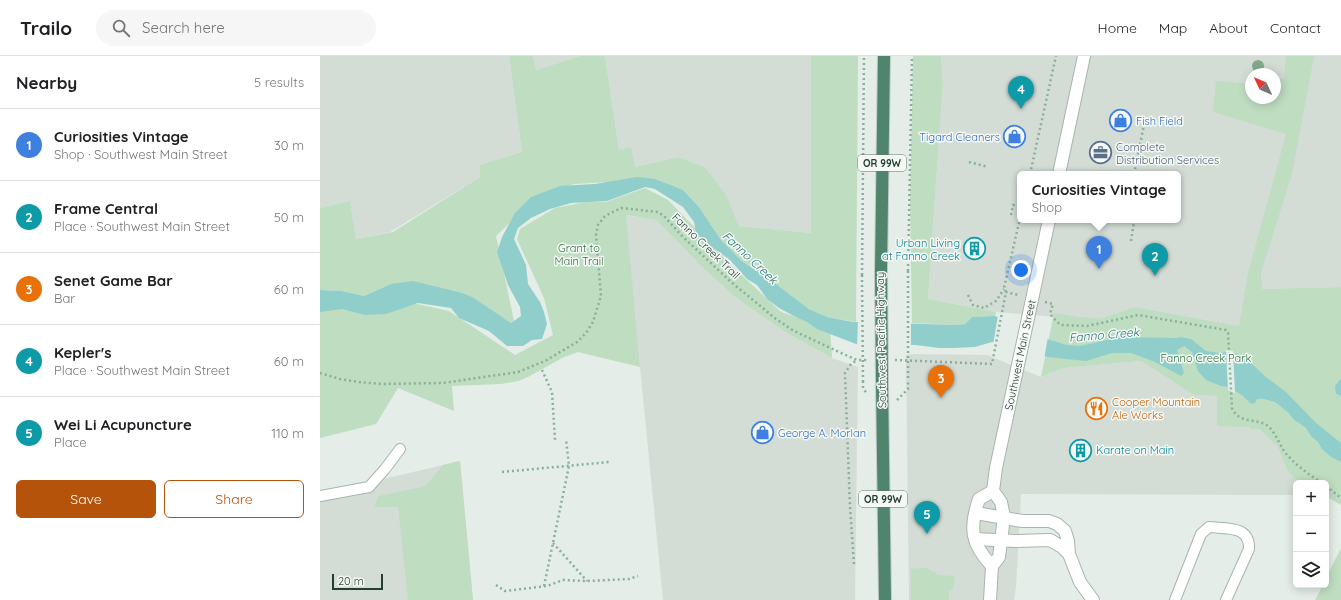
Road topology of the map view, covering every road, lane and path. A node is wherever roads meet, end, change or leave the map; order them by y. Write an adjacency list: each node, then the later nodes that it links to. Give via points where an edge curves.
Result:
1 (864, 56): 28 (path, Southwest Pacific Highway, bridge)
2 (884, 56): 53 (highway, Southwest Pacific Highway / OR 99W, bridge, via 881,271)
3 (912, 56): 29 (path, bridge)
4 (1056, 56): 9 (path)
5 (1084, 56): 10 (street)
6 (1145, 120): 11 (path)
7 (969, 162): 8 (path)
8 (988, 167)
9 (1031, 171)
10 (1060, 171)
11 (1135, 171)
12 (1017, 206): 13 (path, via 1013,205)
13 (1011, 215)
14 (1019, 223): 18 (path)
15 (1048, 223): 38 (street, Southwest Main Street)
16 (1134, 223): 17 (path)
17 (1130, 241)
18 (1004, 288): 19 (path); 20 (path, via 996,301 984,308 973,305)
19 (1006, 292): 21 (path); 25 (path, via 992,364)
20 (968, 295)
21 (1024, 297)
22 (1043, 302): 36 (path, via 1053,304 1050,314 1061,325 1087,326 1138,315 1219,328 1227,332 1232,408 1236,416 1268,427 1285,452)
23 (857, 360): 24 (path, Fanno Creek Trail); 27 (path, Fanno Creek Trail, via 817,342 776,319 730,281 658,212 621,208 605,216 598,225 596,235 601,296 594,322 577,342 545,361 518,372 443,383 381,384 340,379); 47 (path, via 845,373)
24 (876, 360)
25 (890, 360)
26 (542, 370): 31 (path, via 552,392)
27 (320, 373)
28 (863, 381)
29 (908, 381)
30 (566, 439): 34 (path)
31 (555, 440)
32 (400, 449): 39 (lane, via 370,487)
33 (609, 462): 34 (path)
34 (569, 466): 35 (path); 45 (path)
35 (502, 472)
36 (1318, 480)
37 (1329, 488): 40 (path)
38 (993, 490): 41 (street, via 979,499); 42 (street, via 1001,502)
39 (320, 496)
40 (1341, 498)
41 (976, 513): 42 (street); 43 (street, via 973,528)
42 (1004, 517): 44 (street); 46 (street, via 1057,524 1065,531)
43 (975, 539): 44 (street); 48 (street, via 982,556)
44 (1002, 541): 46 (street, via 1050,540); 48 (street, via 999,557)
45 (553, 543): 50 (path); 52 (path)
46 (1069, 554): 55 (street, via 1080,582)
47 (854, 564)
48 (992, 566): 54 (street)
49 (638, 576): 50 (path, via 629,579)
50 (587, 581): 52 (path, via 563,580)
51 (496, 585): 52 (path, via 505,591)
52 (544, 586)
53 (885, 600)
54 (990, 600)
55 (1093, 600)
56 (1175, 600): 57 (lane, via 1201,534 1209,527 1238,530 1245,533 1250,543)
57 (1226, 600)

